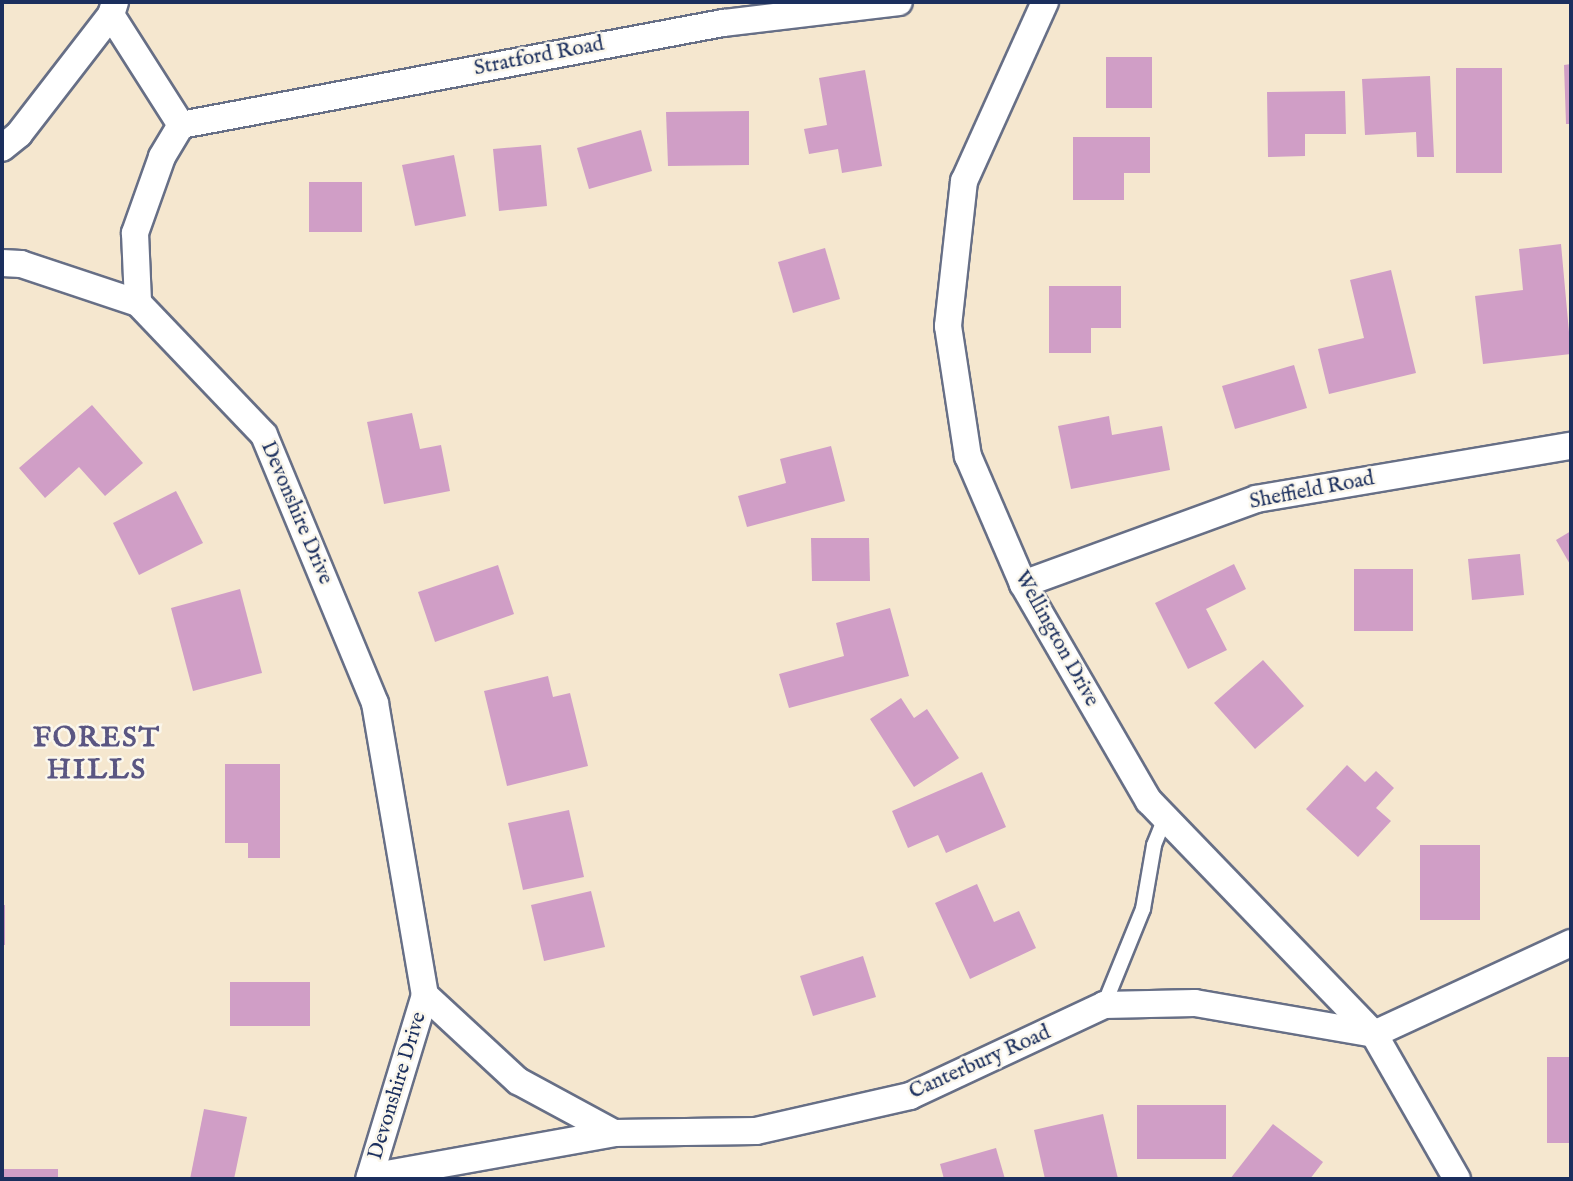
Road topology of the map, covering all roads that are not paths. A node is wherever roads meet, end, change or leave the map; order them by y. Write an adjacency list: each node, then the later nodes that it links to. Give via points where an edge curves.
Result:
1 (899, 2): 4 (street, Stratford Road, via 723,23)
2 (1045, 2): 9 (street, Wellington Drive, via 964,181 948,326 968,456)
3 (113, 8): 4 (street); 5 (street, via 19,134)
4 (180, 125): 7 (street, via 162,158 135,233)
5 (2, 148)
6 (2, 263): 7 (street, via 21,264)
7 (138, 303): 12 (street, Devonshire Drive, via 264,435 275,461 375,703)
8 (1571, 446): 9 (street, Sheffield Road, via 1256,499)
9 (1023, 584): 10 (street, Wellington Drive, via 1149,801)
10 (1165, 818): 13 (lane, via 1154,845 1143,909); 14 (street, Wellington Drive)
11 (1571, 943): 14 (street)
12 (425, 995): 15 (street, Devonshire Drive, via 518,1081); 16 (street, Devonshire Drive)
13 (1104, 1006): 14 (street, Canterbury Road, via 1195,1003); 15 (street, Canterbury Road, via 910,1096 756,1131)
14 (1374, 1034): 17 (street, Wellington Drive)
15 (614, 1133): 16 (street, Canterbury Road)
16 (370, 1178)
17 (1457, 1179)

